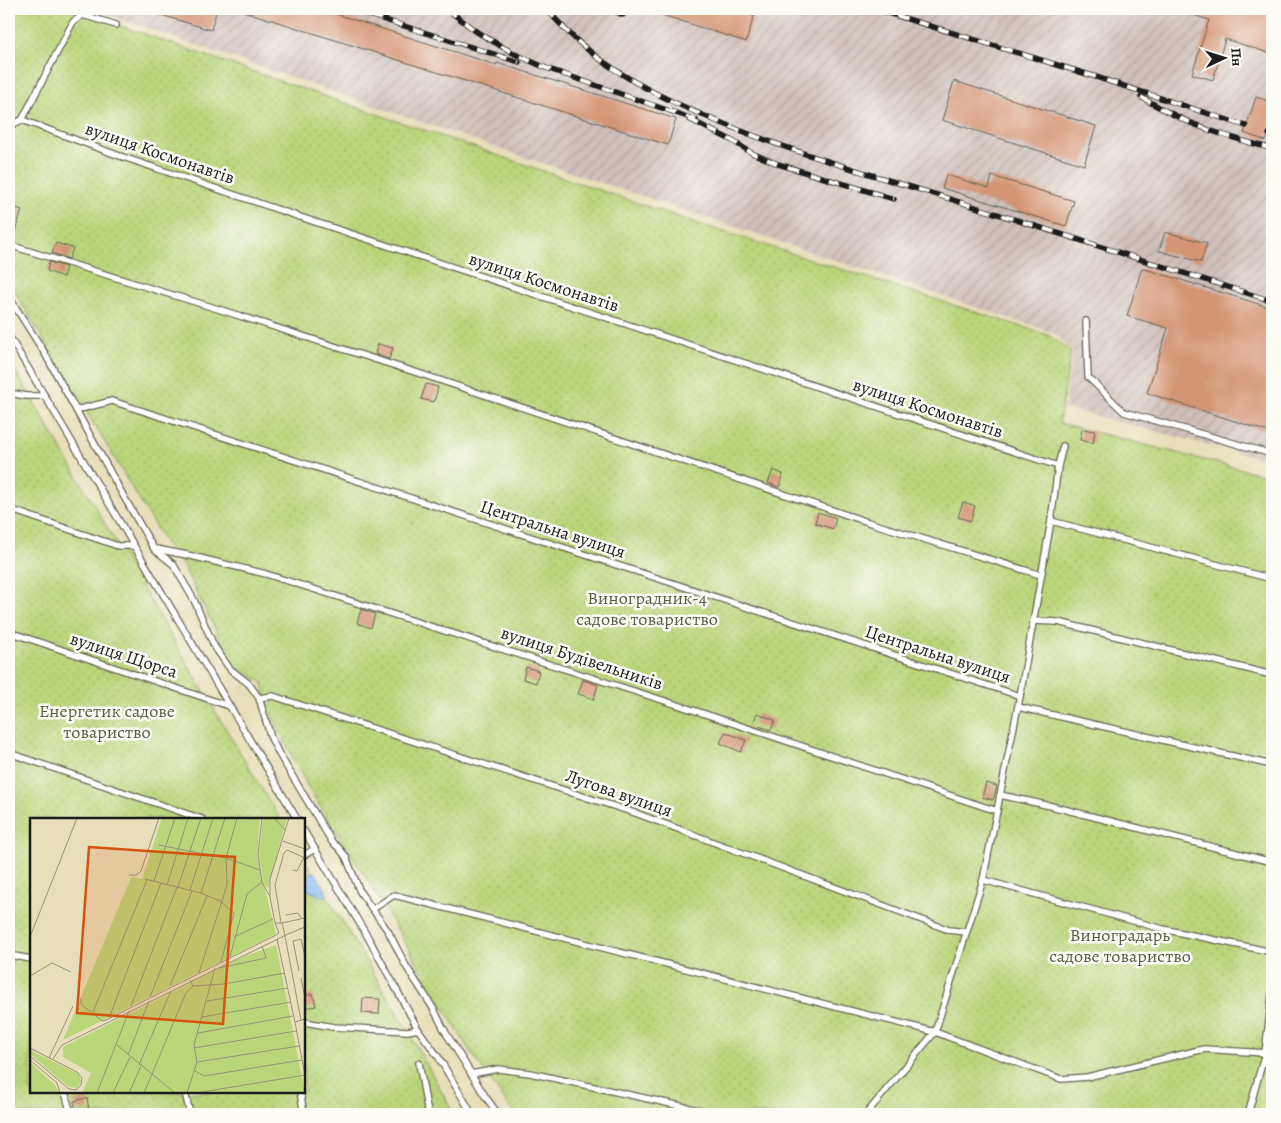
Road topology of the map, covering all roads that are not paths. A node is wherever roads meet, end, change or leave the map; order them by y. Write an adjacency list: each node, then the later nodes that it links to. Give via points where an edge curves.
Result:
1 (116, 25): 2 (lane, via 82,15 73,22)
2 (22, 120): 3 (lane); 13 (lane, вулиця Космонавтів, via 279,210)
3 (9, 126)
4 (9, 245): 18 (lane, via 215,308 868,522)
5 (9, 297): 10 (lane)
6 (1086, 321): 12 (lane, via 1088,377 1124,412)
7 (9, 336): 9 (lane)
8 (9, 394): 9 (lane)
9 (45, 396): 16 (lane)
10 (76, 410): 17 (lane); 23 (lane, Центральна вулиця, via 112,401)
11 (1063, 446): 13 (lane)
12 (1272, 454)
13 (1058, 466): 15 (lane)
14 (9, 510): 16 (lane, via 118,546)
15 (1051, 521): 18 (lane); 19 (lane)
16 (133, 546): 25 (lane)
17 (154, 549): 24 (lane, via 173,564 194,600 214,646 230,669 249,684); 30 (lane, вулиця Будівельників, via 266,574 684,706)
18 (1041, 575): 20 (lane)
19 (1272, 579)
20 (1034, 621): 22 (lane, via 1058,622); 23 (lane)
21 (9, 632): 25 (lane, вулиця Щорса)
22 (1272, 675)
23 (1020, 696): 26 (lane)
24 (259, 698): 38 (lane, via 279,754 332,842 346,857 360,892); 39 (lane, Лугова вулиця, via 273,696 638,814 949,930)
25 (230, 706): 32 (lane)
26 (1018, 707): 28 (lane); 29 (lane)
27 (9, 753): 31 (lane)
28 (1272, 765)
29 (1000, 795): 30 (lane); 36 (lane)
30 (997, 811): 37 (lane)
31 (199, 818)
32 (296, 818)
33 (305, 833): 34 (lane)
34 (315, 849): 35 (lane); 45 (lane)
35 (305, 854)
36 (1272, 862)
37 (983, 880): 39 (lane); 40 (lane, via 1163,929)
38 (372, 909): 46 (lane, via 394,895); 50 (lane)
39 (966, 932): 46 (lane)
40 (1272, 952)
41 (9, 955): 42 (lane)
42 (30, 959)
43 (1272, 995): 47 (lane)
44 (305, 1022): 45 (lane, via 334,1027)
45 (418, 1029): 58 (lane)
46 (935, 1032): 47 (lane, via 1061,1079 1087,1077 1204,1049); 61 (lane)
47 (1265, 1053): 48 (lane); 62 (lane)
48 (1272, 1055)
49 (420, 1063): 57 (lane)
50 (471, 1074): 59 (lane); 60 (lane, via 498,1069 530,1073)
51 (65, 1093): 54 (lane)
52 (185, 1093): 55 (lane)
53 (300, 1093): 56 (lane)
54 (71, 1114)
55 (190, 1114)
56 (304, 1114)
57 (428, 1114)
58 (472, 1114)
59 (498, 1114)
60 (717, 1114)
61 (866, 1114)
62 (1248, 1114)

